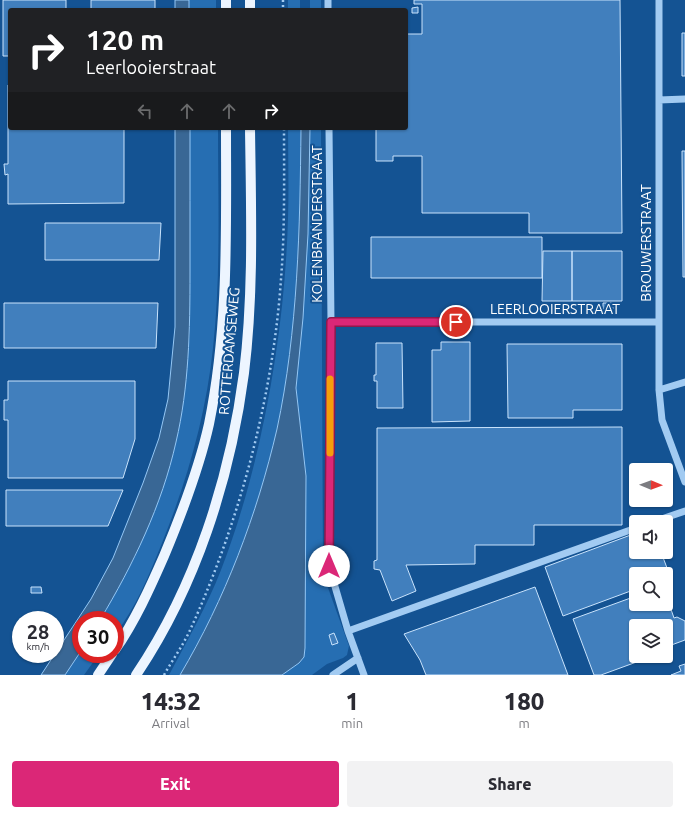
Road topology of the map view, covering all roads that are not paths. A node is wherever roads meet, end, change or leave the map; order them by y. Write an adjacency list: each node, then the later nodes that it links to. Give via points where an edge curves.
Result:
1 (659, 0): 2 (street, BROUWERSTRAAT)
2 (659, 100): 3 (street); 8 (street, BROUWERSTRAAT)
3 (685, 100)
4 (226, 130): 16 (main road, ROTTERDAMSEWEG, via 226,259 216,382 208,424 181,516 149,589)
5 (250, 130): 20 (main road, ROTTERDAMSEWEG, via 248,316 244,372 235,434 222,486 202,546 176,605)
6 (329, 130): 7 (street, KOLENBRANDERSTRAAT)
7 (331, 322): 8 (street, LEERLOOIERSTRAAT); 15 (street, KOLENBRANDERSTRAAT, via 329,566)
8 (659, 322): 10 (street, BROUWERSTRAAT)
9 (685, 382): 10 (street)
10 (659, 390): 11 (street, BROUWERSTRAAT, via 662,420)
11 (685, 482)
12 (685, 510): 13 (street)
13 (672, 515)
14 (629, 531): 15 (street)
15 (348, 631): 17 (street, KOLENBRANDERSTRAAT)
16 (124, 634)
17 (358, 658): 21 (street); 22 (street, KOLENBRANDERSTRAAT)
18 (106, 663): 19 (main road)
19 (98, 675)
20 (136, 675)
21 (333, 675)
22 (364, 675)

